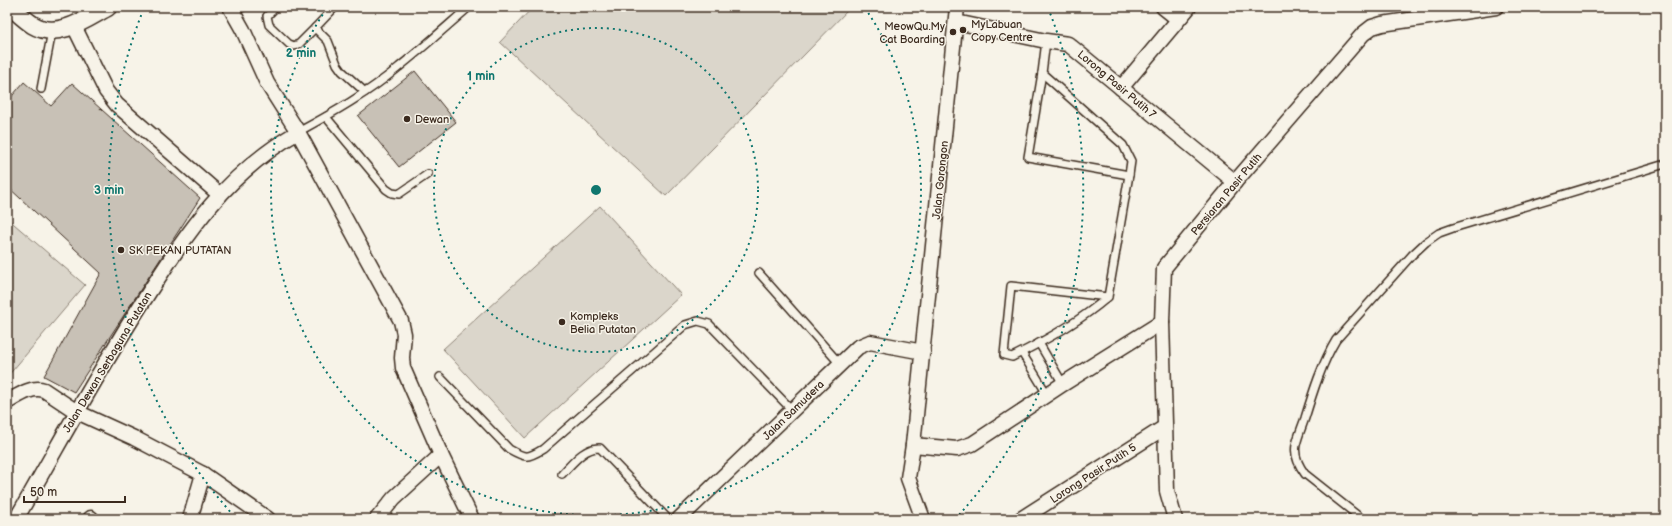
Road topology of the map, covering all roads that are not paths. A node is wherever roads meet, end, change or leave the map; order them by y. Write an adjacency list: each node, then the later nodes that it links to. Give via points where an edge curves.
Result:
1 (11, 7): 15 (street, via 33,25)
2 (108, 7): 13 (street)
3 (276, 7): 14 (lane, via 267,16 267,21 289,44 299,44)
4 (335, 7): 14 (lane)
5 (469, 7): 20 (lane, via 398,68)
6 (957, 7): 12 (street, Jalan Gorongon)
7 (1163, 7): 11 (street)
8 (1189, 7): 11 (street)
9 (1496, 7): 26 (street, Persiaran Pasir Putih, via 1372,27 1363,34)
10 (235, 8): 22 (street, via 267,83)
11 (1178, 19): 18 (street)
12 (956, 22): 16 (street, Lorong Pasir Putih 7); 32 (street, Jalan Gorongon)
13 (74, 26): 15 (street); 27 (street, via 106,91 117,105)
14 (315, 28): 20 (lane, via 328,41 342,71)
15 (52, 31): 19 (lane)
16 (1046, 41): 17 (lane); 18 (street, Lorong Pasir Putih 7, via 1068,44)
17 (1042, 73): 25 (lane, via 1123,145 1132,161); 25 (lane, via 1028,156)
18 (1121, 88): 26 (street, Lorong Pasir Putih 7)
19 (42, 89)
20 (365, 92): 21 (lane)
21 (326, 117): 22 (lane); 24 (lane, via 392,193 398,194)
22 (298, 132): 27 (street, Jalan Dewan Serbaguna Putatan, via 246,168); 43 (street, via 401,321 404,334 403,368)
23 (1665, 164): 56 (lane, via 1439,233 1412,255 1336,340 1329,351 1312,395 1296,446 1297,456 1299,466 1305,474)
24 (428, 174)
25 (1128, 175): 29 (lane)
26 (1235, 182): 30 (street, Persiaran Pasir Putih, via 1164,268)
27 (220, 195): 40 (street, Jalan Dewan Serbaguna Putatan, via 181,242 121,335)
28 (759, 273): 34 (lane)
29 (1108, 297): 31 (lane, via 1095,309); 33 (lane, via 1011,286 1004,355 1012,357)
30 (1162, 322): 36 (street); 41 (street, Persiaran Pasir Putih)
31 (1039, 343): 33 (lane); 36 (lane)
32 (923, 352): 34 (street, Jalan Samudera, via 870,342 858,347); 42 (street, Jalan Gorongon)
33 (1022, 353): 37 (lane)
34 (840, 364): 39 (street, Jalan Samudera)
35 (440, 377): 39 (lane, via 510,449 520,455 531,457 685,325 698,321 709,324)
36 (1062, 384): 37 (street)
37 (1047, 394): 42 (street, via 972,444 957,449)
38 (7, 402): 40 (street, via 38,388)
39 (793, 411): 53 (street, Jalan Samudera)
40 (78, 412): 44 (street); 47 (street, Jalan Dewan Serbaguna Putatan)
41 (1165, 427): 54 (street, Lorong Pasir Putih 5); 55 (street, Persiaran Pasir Putih, via 1167,491)
42 (913, 445): 46 (street, Jalan Gorongon, via 908,478)
43 (441, 455): 50 (street, via 394,498); 51 (street)
44 (203, 474): 48 (street); 49 (street)
45 (562, 474): 52 (lane, via 592,447 600,448)
46 (917, 517)
47 (16, 519)
48 (190, 519)
49 (268, 519)
50 (377, 519)
51 (472, 519)
52 (668, 519)
53 (679, 519)
54 (1021, 519)
55 (1175, 519)
56 (1362, 519)

